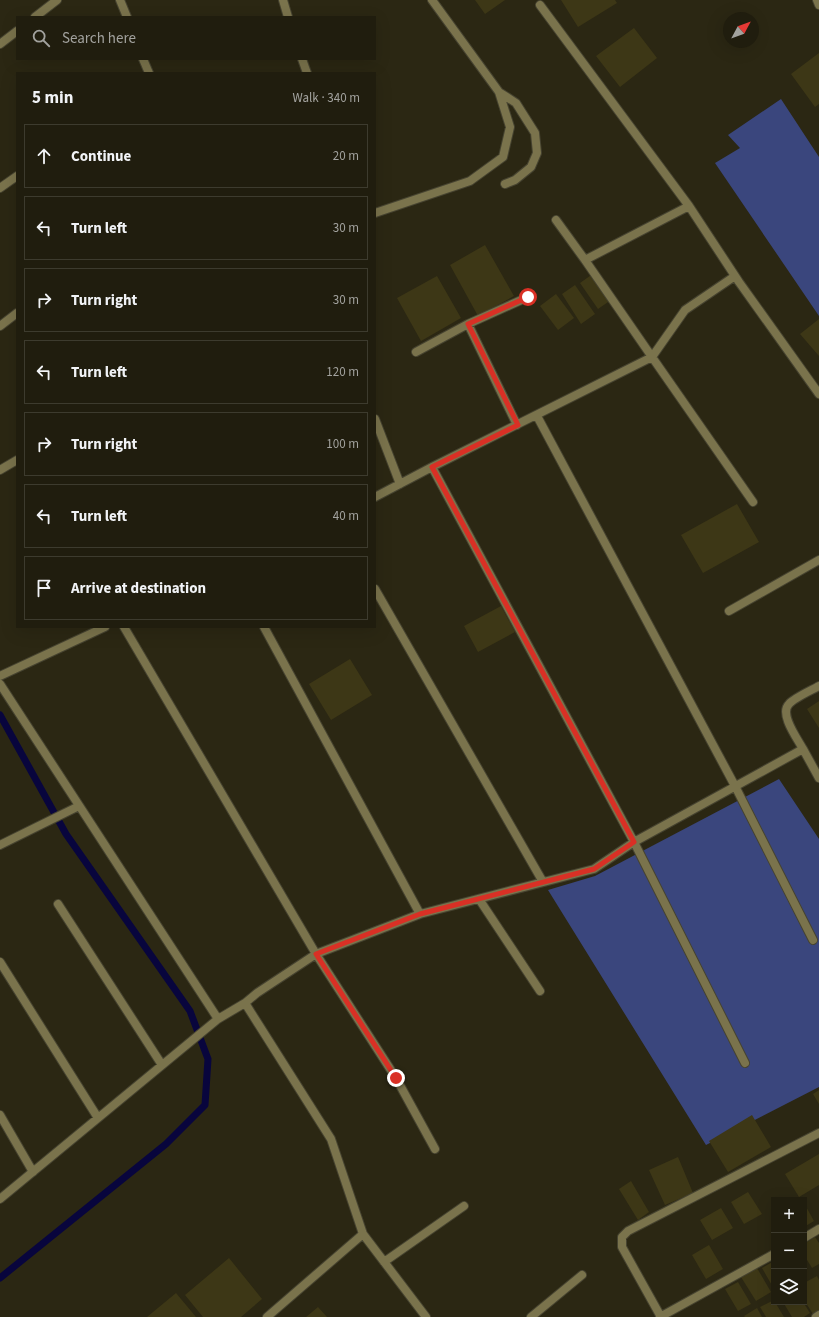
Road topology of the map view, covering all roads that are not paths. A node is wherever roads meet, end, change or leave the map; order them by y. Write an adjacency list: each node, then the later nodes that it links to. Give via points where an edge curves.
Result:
1 (57, 0): 8 (street)
2 (120, 0): 9 (street)
3 (283, 0): 10 (street)
4 (432, 0): 17 (street)
5 (817, 0): 7 (street)
6 (540, 5): 21 (street)
7 (819, 5)
8 (36, 16)
9 (127, 16)
10 (288, 16)
11 (16, 32): 12 (street)
12 (0, 44)
13 (143, 60): 15 (street)
14 (302, 60): 16 (street)
15 (148, 72)
16 (307, 72)
17 (499, 92): 19 (street, via 516,102 535,133 537,153 530,167 515,180); 22 (street, via 510,127 503,157 470,181)
18 (16, 177): 20 (street)
19 (505, 184)
20 (0, 188)
21 (689, 206): 24 (street); 25 (street)
22 (376, 213)
23 (556, 220): 24 (street)
24 (586, 260): 31 (street)
25 (735, 276): 31 (street, via 685,310); 32 (street)
26 (528, 297): 28 (street)
27 (16, 314): 29 (street)
28 (468, 324): 30 (street); 35 (street)
29 (0, 326)
30 (416, 352)
31 (652, 357): 33 (street); 41 (street)
32 (819, 394)
33 (537, 416): 35 (street); 53 (street)
34 (376, 423): 39 (street)
35 (518, 425): 37 (street)
36 (16, 461): 38 (street)
37 (432, 467): 39 (street); 55 (street)
38 (0, 470)
39 (400, 484): 40 (street)
40 (376, 496)
41 (753, 502)
42 (819, 560): 44 (street)
43 (376, 591): 57 (street)
44 (729, 611)
45 (102, 628): 48 (street)
46 (125, 628): 62 (street)
47 (265, 628): 60 (street)
48 (0, 676)
49 (0, 684): 54 (street)
50 (819, 686): 51 (street, via 789,703 785,710)
51 (802, 749): 52 (street); 53 (street)
52 (819, 778)
53 (735, 786): 55 (street); 61 (street)
54 (79, 806): 56 (street); 66 (street)
55 (634, 842): 57 (street, via 594,869); 67 (street)
56 (0, 844)
57 (544, 882): 58 (street)
58 (479, 899): 60 (street); 64 (street)
59 (58, 904): 68 (street)
60 (420, 914): 62 (street)
61 (813, 940)
62 (316, 954): 65 (street); 72 (street, via 396,1078)
63 (0, 962): 70 (street)
64 (540, 991)
65 (245, 1003): 66 (street); 77 (street, via 331,1139)
66 (218, 1019): 68 (street)
67 (746, 1063)
68 (162, 1065): 70 (street)
69 (0, 1115): 73 (street)
70 (98, 1118): 73 (street)
71 (819, 1133): 86 (street, via 628,1231 622,1238 622,1247)
72 (435, 1149)
73 (34, 1172): 74 (street)
74 (0, 1199)
75 (464, 1206): 80 (street)
76 (819, 1229): 78 (street)
77 (363, 1234): 80 (street); 83 (street)
78 (807, 1236)
79 (771, 1256): 86 (street)
80 (384, 1262): 84 (street)
81 (582, 1275): 85 (street)
82 (819, 1315): 87 (street)
83 (267, 1317)
84 (426, 1317)
85 (531, 1317)
86 (661, 1317)
87 (816, 1317)

